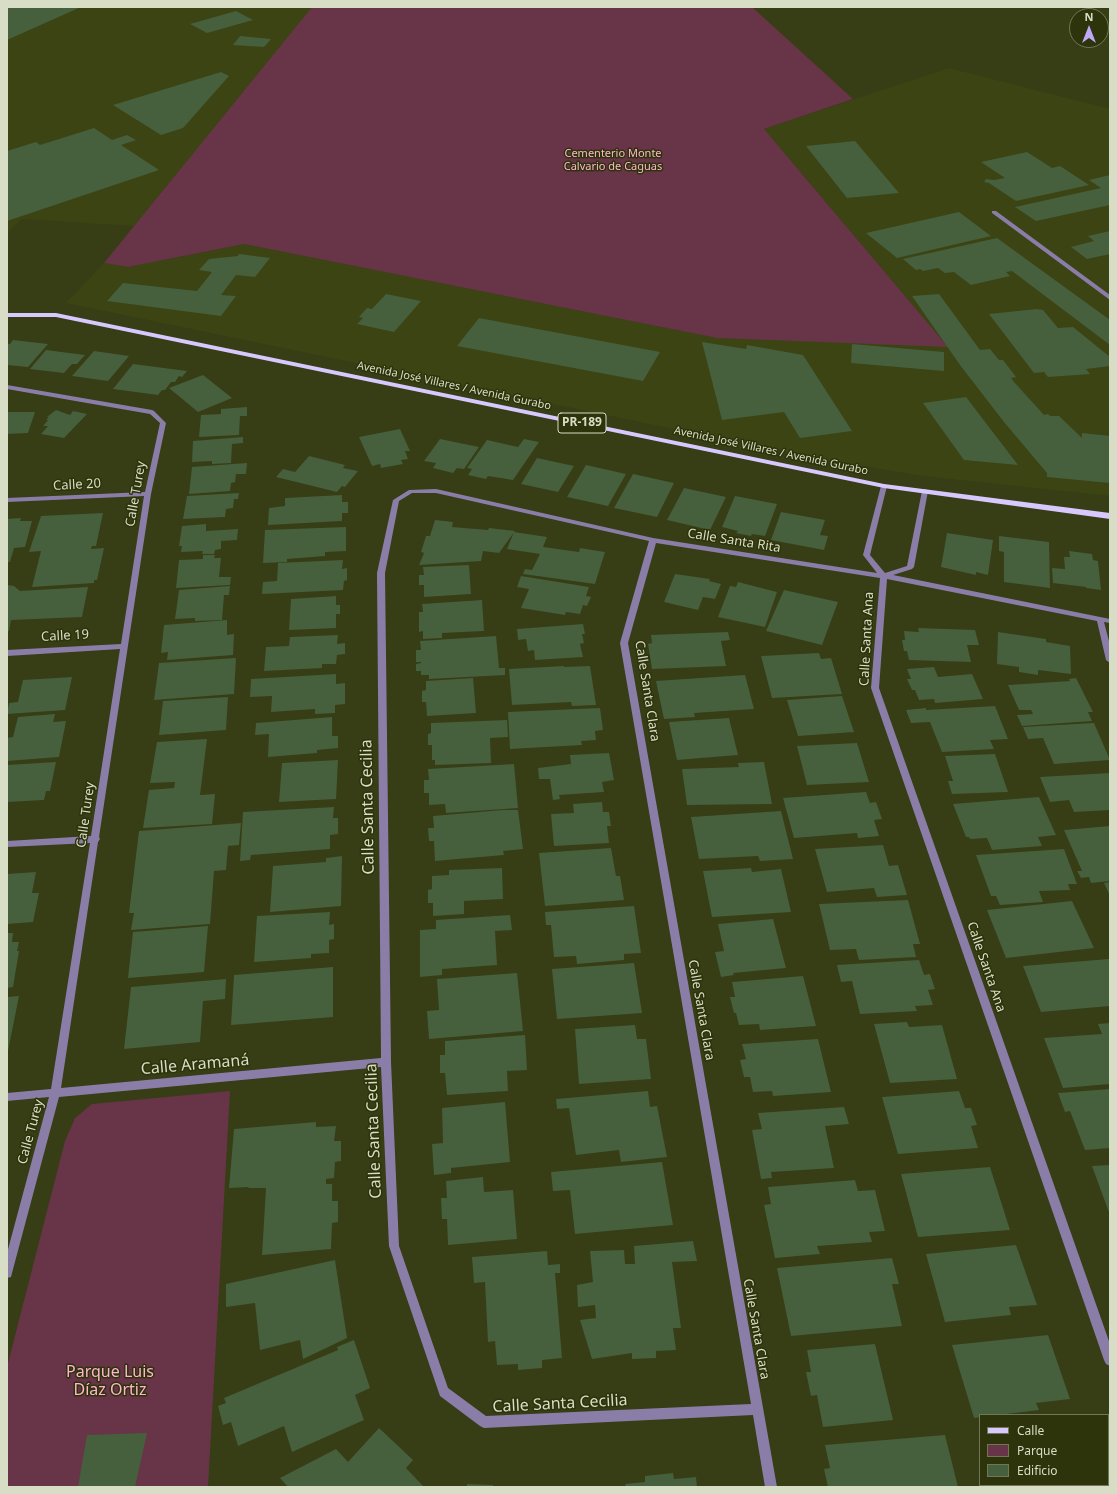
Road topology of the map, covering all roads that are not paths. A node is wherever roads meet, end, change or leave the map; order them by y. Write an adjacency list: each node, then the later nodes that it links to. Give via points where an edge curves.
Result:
1 (994, 212): 2 (street)
2 (1110, 298)
3 (7, 315): 5 (main road, Avenida José Villares / Avenida Gurabo / PR-189, via 56,315)
4 (7, 387): 7 (street, Calle Turey, via 152,412 163,423)
5 (884, 486): 6 (main road, Avenida José Villares / Avenida Gurabo / PR-189); 12 (street, Calle Santa Ana, via 866,555)
6 (925, 491): 9 (main road, Avenida José Villares / Avenida Gurabo / PR-189); 12 (street, Calle Santa Ana, via 910,568)
7 (148, 494): 8 (street, Calle 20); 15 (street, Calle Turey)
8 (7, 500)
9 (1110, 516)
10 (388, 538): 11 (street, Calle Santa Rita, via 396,500 410,490 436,491); 20 (street, Calle Santa Cecilia, via 381,573)
11 (652, 540): 12 (street, Calle Santa Rita); 25 (street, Calle Santa Clara, via 624,643)
12 (884, 576): 13 (street, Calle Santa Rita); 24 (street, Calle Santa Ana, via 875,688)
13 (1100, 620): 14 (street, Calle Santa Rita); 17 (street)
14 (1110, 621)
15 (124, 646): 16 (street, Calle 19); 18 (street, Calle Turey)
16 (7, 653)
17 (1110, 660)
18 (96, 839): 19 (street); 21 (street, Calle Turey)
19 (7, 844)
20 (386, 1062): 21 (street, Calle Aramaná); 25 (street, Calle Santa Cecilia, via 394,1246 444,1392 484,1422)
21 (55, 1093): 22 (street, Calle Aramaná); 23 (street, Calle Turey)
22 (7, 1097)
23 (7, 1273)
24 (1110, 1360)
25 (757, 1410): 26 (street, Calle Santa Clara)
26 (771, 1487)

